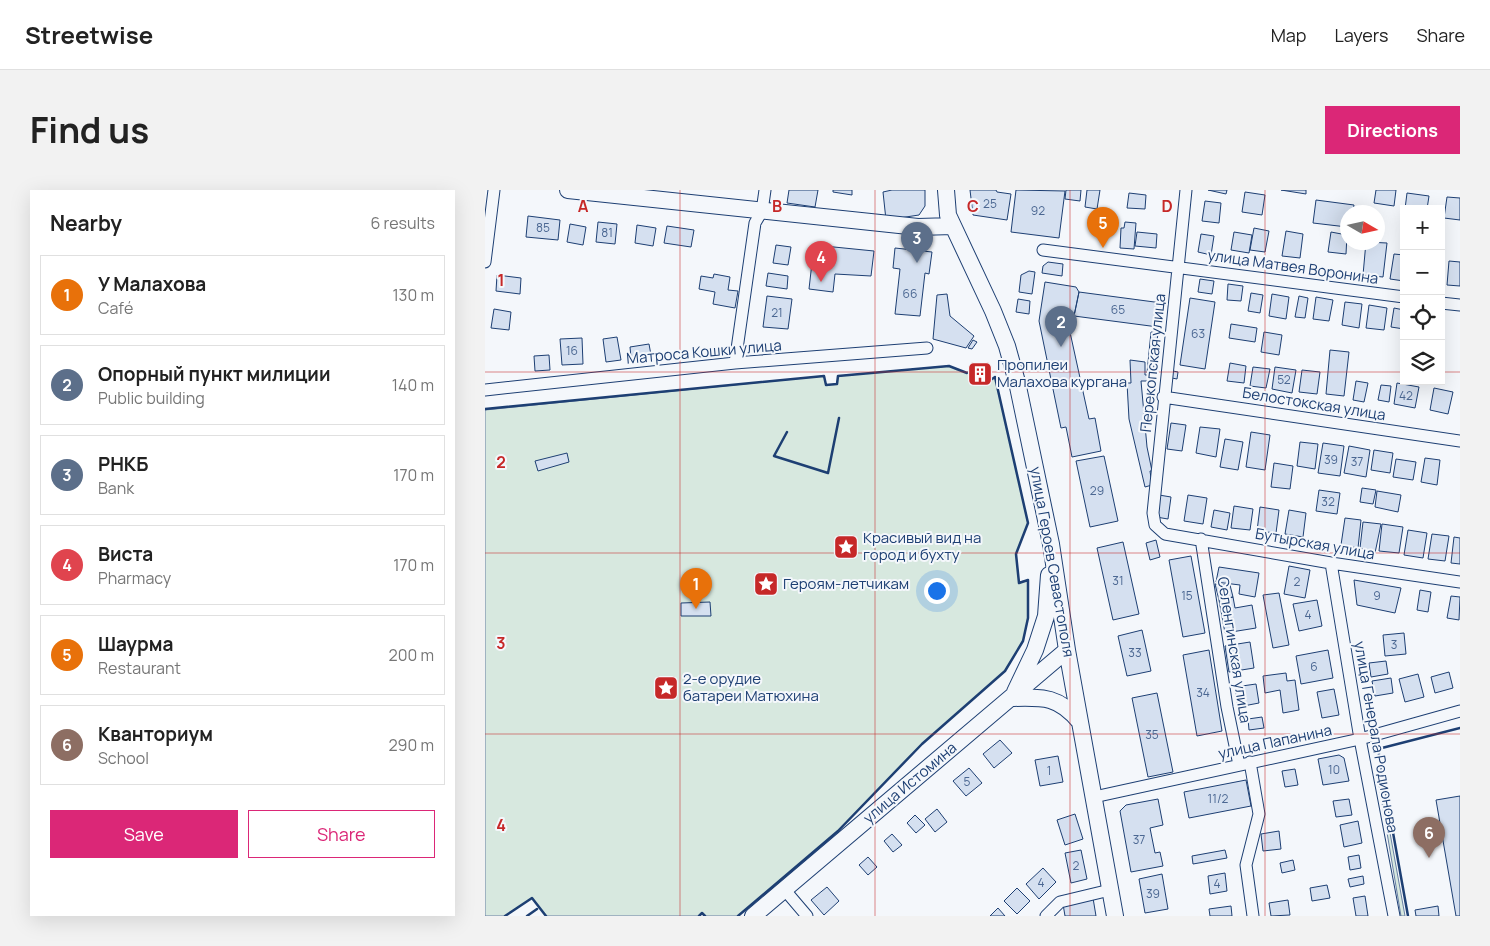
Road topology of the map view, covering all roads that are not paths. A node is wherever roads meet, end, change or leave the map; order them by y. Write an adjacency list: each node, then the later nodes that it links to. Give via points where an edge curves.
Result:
1 (494, 190): 9 (street)
2 (568, 190): 6 (main road)
3 (765, 190): 6 (street)
4 (946, 190): 7 (main road, улица Героев Севастополя, via 948,215)
5 (1186, 190): 10 (street, Перекопская улица)
6 (761, 211): 7 (main road, via 918,227); 15 (street, via 755,223)
7 (953, 226): 21 (main road, улица Героев Севастополя, via 1007,346)
8 (1043, 250): 10 (street, улица Матвея Воронина)
9 (485, 262)
10 (1179, 267): 11 (street, улица Матвея Воронина); 17 (street, Перекопская улица)
11 (1400, 297)
12 (1445, 303): 13 (street)
13 (1460, 305)
14 (927, 348): 15 (street, Матроса Кошки улица)
15 (735, 363): 16 (street, Матроса Кошки улица)
16 (485, 390)
17 (1163, 397): 18 (street, Белостокская улица); 19 (street, Перекопская улица, via 1153,513 1155,525)
18 (1460, 442)
19 (1165, 534): 20 (street, Бутырская улица)
20 (1201, 540): 22 (street, Бутырская улица); 29 (street, Селенгинская улица, via 1227,707)
21 (1051, 544): 24 (main road, улица Героев Севастополя); 25 (main road, via 1046,616 1035,650)
22 (1331, 563): 23 (street, Бутырская улица); 28 (street, улица Генерала Родионова)
23 (1460, 582)
24 (1067, 650): 25 (main road, улица Истомина); 27 (main road, улица Героев Севастополя)
25 (1012, 698): 27 (main road, via 1046,697 1069,708); 31 (main road, улица Истомина)
26 (1460, 711): 28 (street, улица Папанина)
27 (1081, 724): 30 (main road, улица Героев Севастополя)
28 (1360, 739): 29 (street, улица Папанина); 38 (street, улица Генерала Родионова)
29 (1245, 764): 30 (street, улица Папанина); 37 (street, Селенгинская улица, via 1259,814 1246,865)
30 (1094, 797): 32 (main road, улица Героев Севастополя)
31 (784, 889): 33 (main road, улица Истомина); 34 (street)
32 (1110, 890): 35 (street, via 1060,902); 36 (main road, улица Героев Севастополя)
33 (753, 916)
34 (807, 916)
35 (1046, 916)
36 (1115, 916)
37 (1253, 916)
38 (1394, 916)

